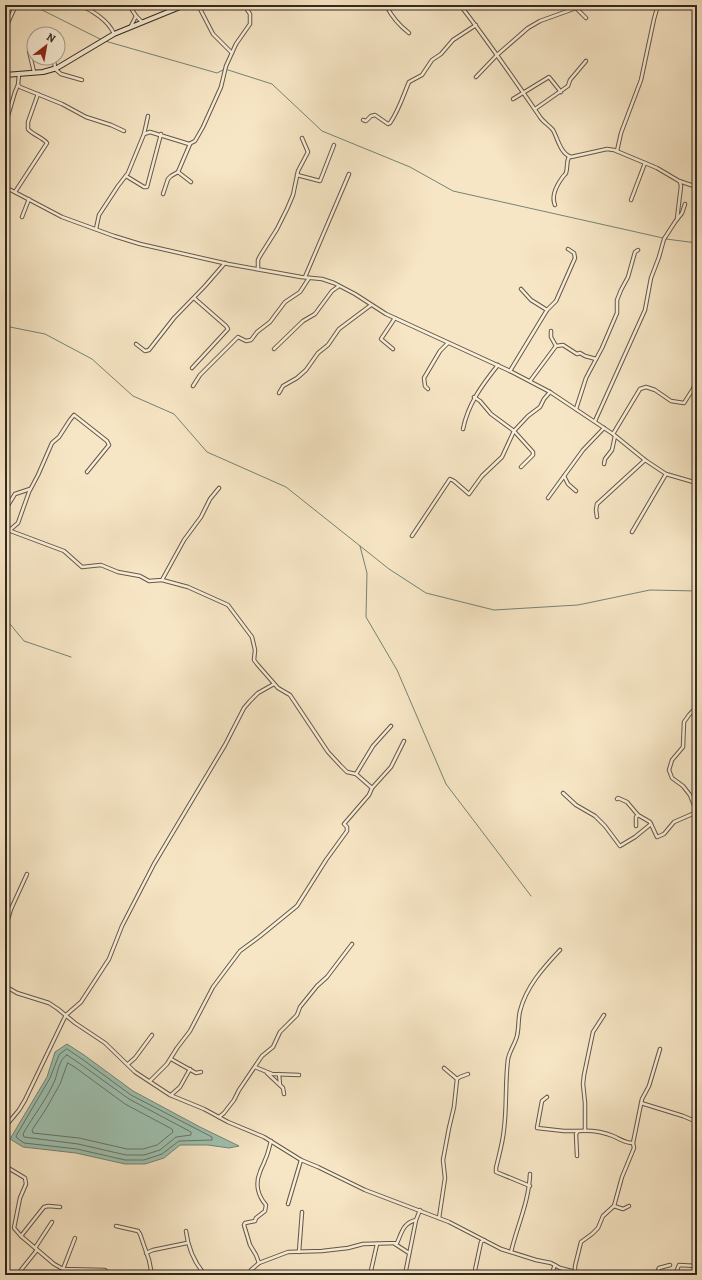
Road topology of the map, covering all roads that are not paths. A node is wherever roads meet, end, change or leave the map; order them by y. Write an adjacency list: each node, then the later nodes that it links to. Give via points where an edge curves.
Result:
1 (16, 5): 15 (street)
2 (79, 5): 17 (street, via 103,19 111,26)
3 (130, 5): 10 (street)
4 (185, 5): 12 (main road)
5 (198, 5): 18 (street, via 212,34)
6 (244, 5): 18 (street, via 251,21)
7 (388, 5): 16 (street, via 390,13)
8 (460, 5): 13 (street)
9 (658, 5): 44 (street, via 641,80)
10 (136, 16): 12 (street); 14 (street)
11 (586, 18): 19 (street, via 576,8 540,21)
12 (142, 22): 14 (main road)
13 (476, 25): 19 (street); 37 (street, via 451,41 441,54 432,60 422,75 409,82 390,124 375,115 366,121)
14 (131, 27): 17 (main road)
15 (5, 29)
16 (409, 33)
17 (114, 34): 23 (main road)
18 (232, 53): 42 (street, via 212,108 195,141)
19 (497, 55): 27 (street); 31 (street)
20 (586, 61): 30 (street)
21 (32, 66): 24 (street)
22 (55, 66): 23 (street)
23 (55, 69): 24 (main road); 28 (street, via 61,74)
24 (34, 73): 25 (main road)
25 (19, 74): 26 (main road); 29 (street)
26 (5, 75)
27 (476, 77)
28 (82, 80)
29 (18, 85): 32 (street); 36 (street)
30 (561, 92): 31 (street, via 549,77); 34 (street)
31 (523, 93): 33 (street); 34 (street)
32 (38, 94): 38 (street, via 86,117); 55 (street, via 28,129 47,143)
33 (513, 99)
34 (535, 109): 45 (street, via 543,122 553,130 563,150)
35 (148, 116): 39 (street)
36 (7, 120)
37 (363, 120)
38 (124, 131)
39 (144, 134): 40 (street); 50 (street)
40 (161, 134): 42 (street); 50 (street, via 147,187)
41 (302, 138): 49 (street, via 308,152)
42 (190, 144): 47 (street)
43 (334, 144): 49 (street, via 320,181)
44 (617, 151): 45 (street, via 607,150); 46 (street)
45 (570, 157): 60 (street, via 566,173 557,185 553,202)
46 (645, 163): 51 (street); 58 (street)
47 (178, 172): 52 (street); 56 (street, via 168,179)
48 (348, 174): 68 (street)
49 (297, 175): 67 (street, via 293,195 258,260)
50 (126, 176): 63 (street, via 99,215)
51 (679, 181): 54 (street); 62 (street, via 681,186)
52 (191, 182)
53 (5, 187): 55 (street)
54 (697, 187)
55 (15, 192): 57 (street)
56 (163, 194)
57 (29, 199): 61 (street); 63 (street, via 62,217)
58 (631, 200)
59 (685, 204): 62 (street)
60 (555, 205)
61 (22, 217)
62 (677, 219): 94 (street, via 664,238 651,278 645,310)
63 (96, 229): 66 (street, via 140,244)
64 (568, 249): 74 (street, via 574,253 575,258 556,302)
65 (638, 250): 82 (street, via 617,300 617,313)
66 (225, 263): 67 (street); 72 (street)
67 (258, 268): 68 (street)
68 (305, 277): 69 (street)
69 (309, 278): 70 (street, via 322,279); 88 (street, via 300,292 285,302 270,322 251,340 246,341 238,337 200,375)
70 (339, 286): 73 (street); 80 (street, via 332,291 315,314 303,321)
71 (520, 289): 74 (street, via 530,300)
72 (194, 298): 78 (street, via 174,318 149,350 145,351); 84 (street, via 228,329)
73 (371, 305): 75 (street); 91 (street, via 339,329 306,370 283,386)
74 (547, 310): 85 (street)
75 (395, 318): 77 (street); 81 (street, via 381,339)
76 (551, 331): 79 (street)
77 (448, 343): 83 (street); 89 (street, via 440,351 424,378)
78 (136, 344)
79 (556, 346): 82 (street, via 563,345 577,354); 87 (street)
80 (274, 349)
81 (393, 349)
82 (596, 359): 93 (street, via 586,378)
83 (498, 365): 85 (street); 92 (street)
84 (192, 368)
85 (510, 371): 87 (street)
86 (697, 379): 98 (street, via 684,403 671,401 646,387 640,389)
87 (530, 381): 90 (street)
88 (193, 386)
89 (428, 390)
90 (550, 392): 93 (street); 97 (street, via 540,407)
91 (279, 393)
92 (474, 397): 96 (street); 97 (street, via 490,414)
93 (576, 409): 94 (street)
94 (595, 422): 95 (street)
95 (604, 428): 98 (street); 104 (street, via 583,450)
96 (463, 429)
97 (514, 431): 101 (street, via 534,452); 114 (street, via 502,456 482,476 472,492 469,494 450,479)
98 (614, 435): 99 (street); 100 (street, via 612,450)
99 (645, 460): 103 (street); 111 (street, via 597,504)
100 (604, 464)
101 (521, 467)
102 (87, 472): 107 (street, via 109,445 74,415 52,443)
103 (666, 474): 105 (street); 113 (street)
104 (564, 476): 108 (street, via 568,484); 109 (street)
105 (697, 481)
106 (220, 488): 115 (street, via 184,540)
107 (30, 489): 110 (street, via 14,495); 112 (street, via 18,522)
108 (576, 490)
109 (548, 498)
110 (5, 510)
111 (597, 517)
112 (7, 530): 115 (street, via 64,551 82,567 101,565 118,572 140,576 148,581)
113 (632, 532)
114 (412, 536)
115 (162, 580): 116 (street, via 188,587 228,606 252,637 254,660)
116 (274, 684): 120 (street, via 290,695 340,766 347,772); 133 (street, via 258,693 244,708 225,745 154,864 122,926 109,959 81,1002)
117 (697, 706): 124 (street, via 684,722 683,747 672,760 669,770 672,778 690,795)
118 (391, 726): 120 (street, via 373,746)
119 (404, 741): 121 (street, via 391,767)
120 (356, 774): 121 (street)
121 (372, 788): 137 (street, via 344,824 348,832 318,871 302,899 293,910 240,951 213,987 190,1032 179,1044)
122 (564, 793): 126 (street, via 576,805 595,816 620,846)
123 (617, 799): 125 (street, via 627,802)
124 (697, 812): 126 (street, via 674,822 660,837 657,837)
125 (638, 815): 126 (street); 127 (street)
126 (651, 824)
127 (636, 826)
128 (27, 874): 129 (street)
129 (5, 929)
130 (352, 944): 139 (street, via 328,977 300,1007 297,1015 280,1032 272,1047)
131 (560, 950): 165 (street, via 538,975 522,1006 506,1079 504,1130 496,1172)
132 (5, 986): 133 (street, via 19,994 49,1003)
133 (66, 1015): 138 (street, via 105,1043); 156 (street, via 25,1100)
134 (604, 1015): 158 (street, via 593,1032 584,1076)
135 (152, 1035): 138 (street)
136 (660, 1049): 153 (street)
137 (171, 1059): 141 (street); 148 (street)
138 (128, 1064): 148 (street)
139 (255, 1067): 143 (street); 154 (street, via 234,1100)
140 (444, 1068): 147 (street)
141 (190, 1069): 142 (street, via 196,1073); 151 (street, via 180,1087)
142 (202, 1072)
143 (267, 1073): 144 (street); 149 (street)
144 (279, 1074): 146 (street); 149 (street)
145 (468, 1074): 147 (street)
146 (299, 1075)
147 (457, 1079): 172 (street, via 443,1160 444,1178)
148 (150, 1081): 151 (street)
149 (280, 1085): 150 (street)
150 (284, 1094)
151 (170, 1095): 154 (street)
152 (547, 1097): 157 (street, via 542,1101 537,1128 564,1132)
153 (641, 1104): 155 (street); 160 (street)
154 (219, 1117): 159 (street)
155 (697, 1122)
156 (5, 1127)
157 (578, 1131): 158 (street); 161 (street)
158 (585, 1131): 160 (street, via 593,1130)
159 (271, 1141): 162 (street); 188 (street, via 258,1175 258,1190 266,1205 265,1211 255,1221 244,1225 250,1245)
160 (633, 1143): 167 (street)
161 (577, 1156)
162 (301, 1160): 166 (street); 170 (street, via 365,1190)
163 (5, 1166): 177 (street, via 24,1178 26,1184 20,1198 14,1228)
164 (530, 1174): 165 (street)
165 (530, 1186): 185 (street)
166 (288, 1204)
167 (614, 1206): 168 (street, via 623,1209); 193 (street, via 603,1216 598,1228 581,1242)
168 (629, 1206)
169 (60, 1207): 177 (street, via 44,1207)
170 (420, 1210): 172 (street); 173 (street)
171 (302, 1212): 184 (street)
172 (439, 1218): 179 (street)
173 (416, 1220): 182 (street, via 407,1223); 187 (street)
174 (52, 1222): 183 (street)
175 (116, 1226): 186 (street, via 138,1231)
176 (186, 1231): 180 (street)
177 (21, 1236): 183 (street)
178 (75, 1238): 192 (street)
179 (484, 1240): 185 (street); 203 (street, via 481,1242)
180 (187, 1243): 186 (street); 199 (street)
181 (377, 1244): 182 (street); 184 (street); 201 (street)
182 (395, 1244): 187 (street)
183 (36, 1249): 192 (street); 196 (street)
184 (299, 1252): 188 (street, via 288,1252)
185 (511, 1252): 189 (street)
186 (146, 1253): 198 (street)
187 (409, 1253): 202 (street)
188 (260, 1263): 200 (street)
189 (555, 1265): 193 (street); 204 (street)
190 (670, 1265): 206 (street, via 659,1268)
191 (697, 1266): 207 (street, via 679,1265)
192 (63, 1269): 197 (street, via 105,1270)
193 (575, 1272): 205 (street)
194 (5, 1273): 195 (street)
195 (8, 1275)
196 (17, 1275)
197 (109, 1275)
198 (152, 1275)
199 (205, 1275)
200 (249, 1275)
201 (370, 1275)
202 (405, 1275)
203 (474, 1275)
204 (550, 1275)
205 (588, 1275)
206 (656, 1275)
207 (675, 1275)

